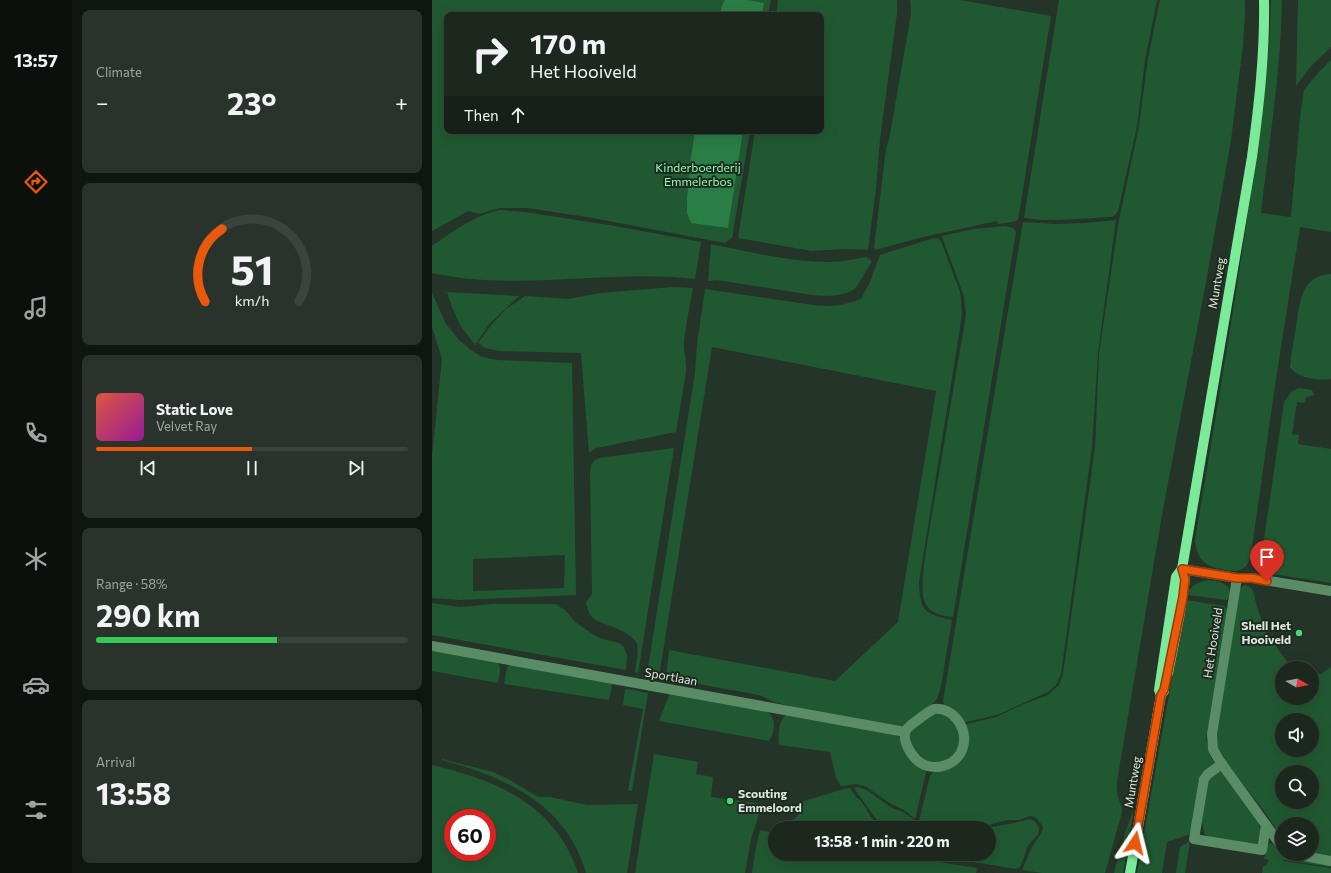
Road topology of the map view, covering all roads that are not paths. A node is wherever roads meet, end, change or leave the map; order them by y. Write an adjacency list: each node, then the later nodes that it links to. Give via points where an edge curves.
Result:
1 (1264, 0): 2 (main road, Muntweg, via 1262,67 1254,142)
2 (1182, 569): 3 (street); 12 (main road, Muntweg, via 1176,577 1159,690 1161,695)
3 (1237, 578): 4 (street, via 1252,578); 7 (street, Het Hooiveld, via 1212,734 1213,749)
4 (1331, 591)
5 (432, 646): 6 (street, Sportlaan)
6 (905, 732): 6 (street, via 913,756 930,767 951,762 963,747 964,736 960,725 955,717 942,709 930,711)
7 (1222, 764): 8 (street, Het Hooiveld); 8 (street, via 1204,779 1194,839 1262,850)
8 (1266, 825): 9 (street, Het Hooiveld)
9 (1275, 837)
10 (1319, 858): 11 (street)
11 (1331, 860)
12 (1130, 873)

